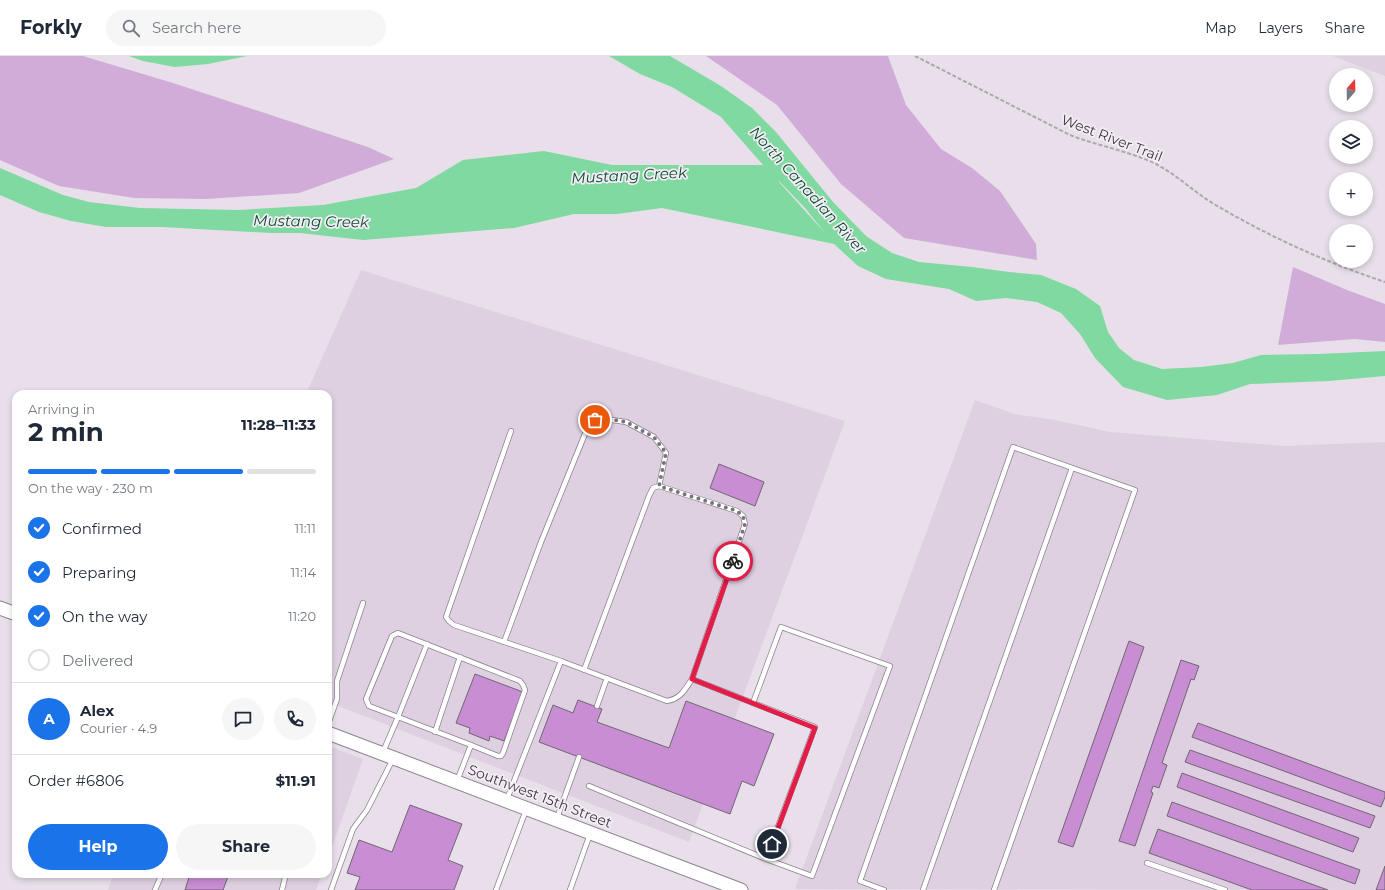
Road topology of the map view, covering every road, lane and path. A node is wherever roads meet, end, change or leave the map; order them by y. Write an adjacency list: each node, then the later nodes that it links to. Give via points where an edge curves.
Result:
1 (915, 56): 2 (path, West River Trail, via 1070,134 1136,155 1155,164 1174,174 1211,202 1257,228 1323,259)
2 (1385, 282)
3 (511, 432): 9 (lane, via 446,617 454,625)
4 (1072, 468): 41 (lane, via 1013,447 860,881); 42 (lane); 43 (lane, via 1135,490)
5 (659, 486): 9 (lane, via 666,453 654,437 626,422 605,418 589,424); 13 (lane, via 653,488 648,496); 15 (lane, via 737,511 743,516 745,524)
6 (363, 603): 18 (lane, via 337,680)
7 (0, 608): 8 (main road)
8 (12, 612)
9 (504, 642): 12 (lane)
10 (427, 644): 11 (lane); 19 (lane); 19 (lane, via 398,632 392,636 366,700 369,706)
11 (460, 657): 20 (lane); 22 (lane, via 520,681 524,685 503,754 498,756)
12 (561, 661): 13 (lane); 27 (lane)
13 (584, 670): 14 (lane)
14 (607, 678): 15 (lane, via 666,701 673,700 683,693); 17 (lane)
15 (692, 679): 16 (lane)
16 (753, 703): 31 (lane, via 815,728); 31 (lane, via 781,627 890,666 812,876)
17 (597, 706)
18 (332, 712)
19 (398, 717): 20 (lane); 23 (lane)
20 (435, 732): 22 (lane)
21 (332, 735): 23 (main road, Southwest 15th Street)
22 (471, 745): 25 (lane)
23 (388, 756): 25 (main road, Southwest 15th Street); 37 (lane, via 367,810 353,829)
24 (579, 757): 29 (lane)
25 (457, 782): 27 (main road, Southwest 15th Street)
26 (589, 786): 31 (lane)
27 (507, 801): 28 (main road, Southwest 15th Street)
28 (526, 808): 29 (main road, Southwest 15th Street); 38 (lane)
29 (556, 820): 30 (main road, Southwest 15th Street)
30 (591, 833): 39 (lane); 40 (main road, Southwest 15th Street)
31 (766, 859)
32 (1147, 863): 44 (lane)
33 (160, 878): 35 (lane)
34 (285, 878): 36 (lane)
35 (155, 890)
36 (282, 890)
37 (331, 890)
38 (496, 890)
39 (570, 890)
40 (741, 890)
41 (884, 890)
42 (923, 890)
43 (994, 890)
44 (1225, 890)

